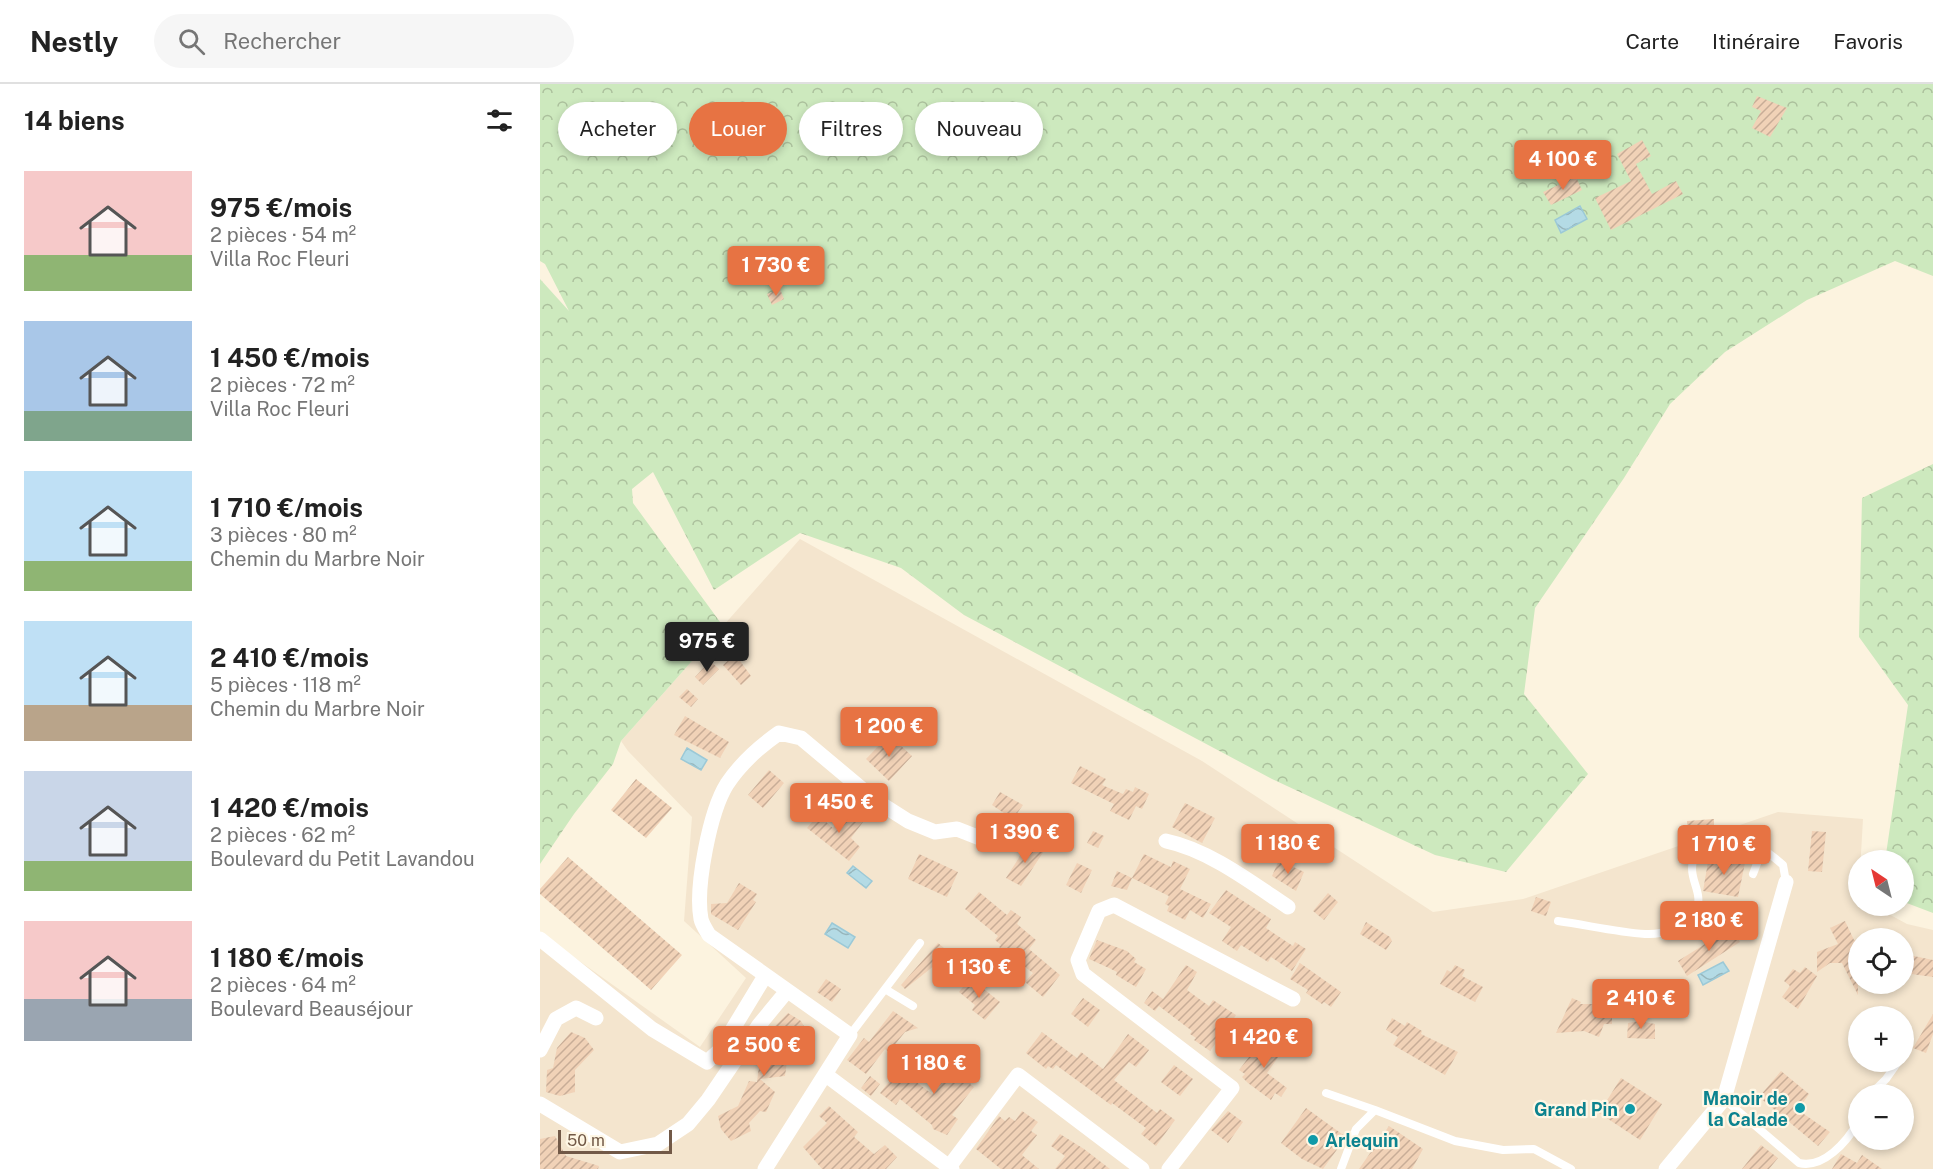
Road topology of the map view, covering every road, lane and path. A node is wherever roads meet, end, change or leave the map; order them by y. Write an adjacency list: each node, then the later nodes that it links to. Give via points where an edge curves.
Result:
1 (985, 840): 10 (street, via 957,829 935,832 908,821 875,800 801,738 779,733 755,750 727,785 713,816 703,870 701,920 709,935)
2 (1166, 841): 6 (street, via 1218,863)
3 (1763, 848): 4 (lane); 5 (lane, via 1786,862); 7 (lane, via 1749,841 1698,848 1690,863 1697,912 1678,927 1647,934)
4 (1752, 874)
5 (1786, 882): 22 (street)
6 (1288, 907)
7 (1558, 921)
8 (540, 939): 10 (street, via 652,1029 707,1062 720,1050)
9 (920, 942): 11 (lane)
10 (765, 976): 12 (street)
11 (885, 988): 14 (lane); 16 (lane)
12 (787, 991): 16 (street); 23 (street, via 688,1124 658,1144 620,1152)
13 (1293, 999): 29 (street, via 1114,905 1099,911 1078,960 1083,974 1232,1088)
14 (913, 1006)
15 (597, 1018): 17 (street, via 576,1008 556,1018)
16 (850, 1035): 19 (street)
17 (540, 1050)
18 (1891, 1072): 20 (lane)
19 (826, 1075): 26 (street); 27 (street)
20 (1881, 1084)
21 (1326, 1093): 24 (lane)
22 (1724, 1099): 25 (lane, via 1799,1163 1810,1167 1834,1152); 32 (street)
23 (540, 1104)
24 (1375, 1110): 30 (lane, via 1356,1129); 31 (lane, via 1455,1141 1503,1150 1534,1149)
25 (1848, 1134)
26 (951, 1168): 28 (street, via 1018,1075)
27 (765, 1169)
28 (1142, 1169)
29 (1169, 1169)
30 (1341, 1169)
31 (1571, 1169)
32 (1666, 1169)

